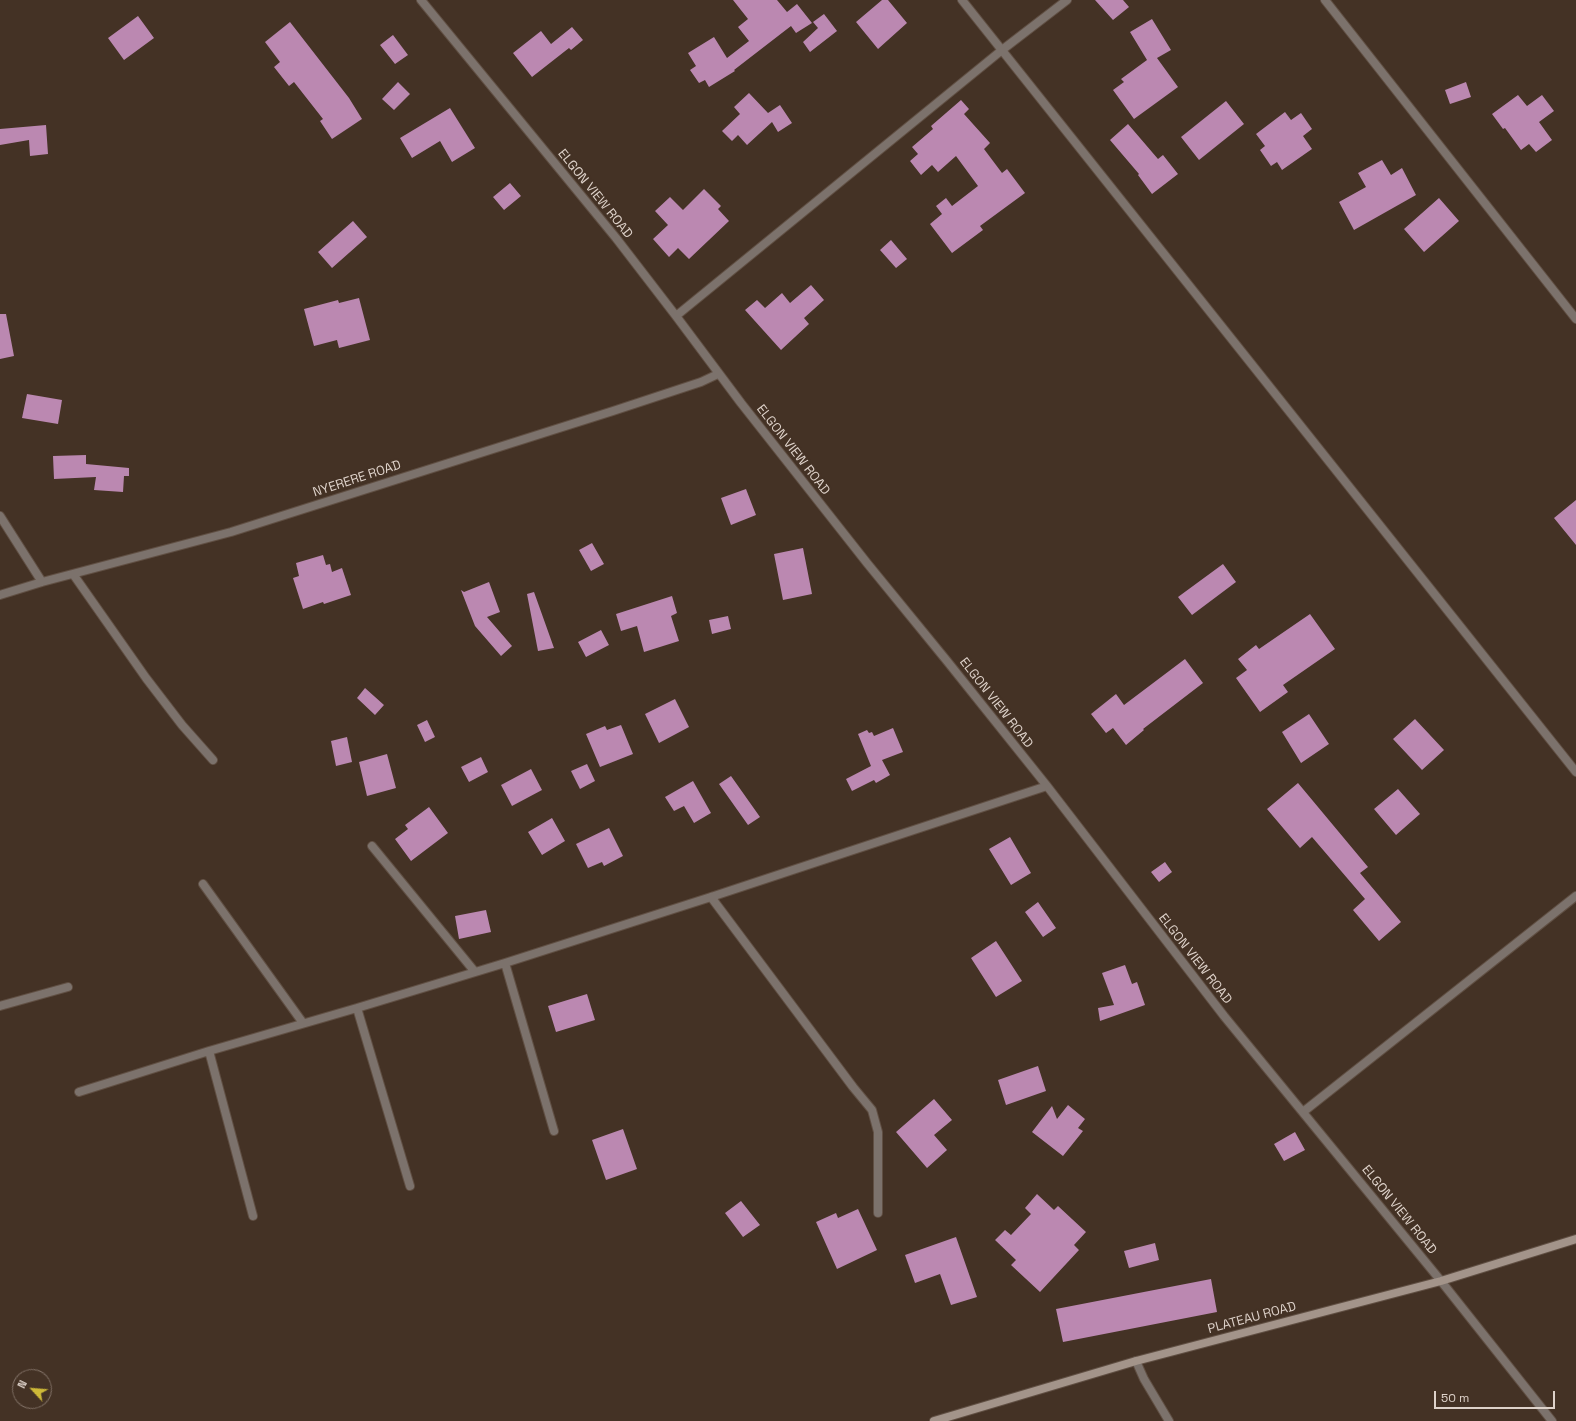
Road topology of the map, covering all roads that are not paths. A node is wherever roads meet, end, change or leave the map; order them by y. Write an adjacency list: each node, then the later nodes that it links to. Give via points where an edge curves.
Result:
1 (420, 0): 6 (street, ELGON VIEW ROAD, via 596,214)
2 (962, 0): 5 (street)
3 (1067, 0): 5 (street)
4 (1325, 0): 7 (street)
5 (1002, 50): 6 (street); 14 (street)
6 (676, 316): 8 (street, ELGON VIEW ROAD)
7 (1576, 319)
8 (718, 374): 10 (street, NYERERE ROAD, via 613,411 231,532); 15 (street, ELGON VIEW ROAD)
9 (0, 516): 11 (street)
10 (73, 574): 11 (street, NYERERE ROAD); 13 (street, via 146,678)
11 (42, 582): 12 (street, NYERERE ROAD)
12 (0, 595)
13 (213, 760)
14 (1576, 772)
15 (1047, 786): 19 (street); 28 (street, ELGON VIEW ROAD, via 1224,1016)
16 (372, 846): 21 (street)
17 (204, 884): 25 (street)
18 (1576, 896): 28 (street)
19 (711, 897): 20 (street); 31 (street, via 872,1110 878,1132)
20 (505, 963): 21 (street); 29 (street)
21 (475, 972): 24 (street)
22 (68, 986): 23 (street)
23 (0, 1006)
24 (357, 1008): 25 (street); 30 (street)
25 (303, 1024): 26 (street)
26 (209, 1051): 27 (street); 32 (street)
27 (79, 1092)
28 (1303, 1112): 34 (street, ELGON VIEW ROAD)
29 (554, 1131)
30 (410, 1186)
31 (878, 1213)
32 (253, 1216)
33 (1576, 1240): 34 (street, PLATEAU ROAD)
34 (1441, 1281): 35 (street, PLATEAU ROAD); 38 (street, ELGON VIEW ROAD)
35 (1136, 1361): 36 (street, PLATEAU ROAD); 37 (street)
36 (934, 1421)
37 (1169, 1421)
38 (1552, 1421)

